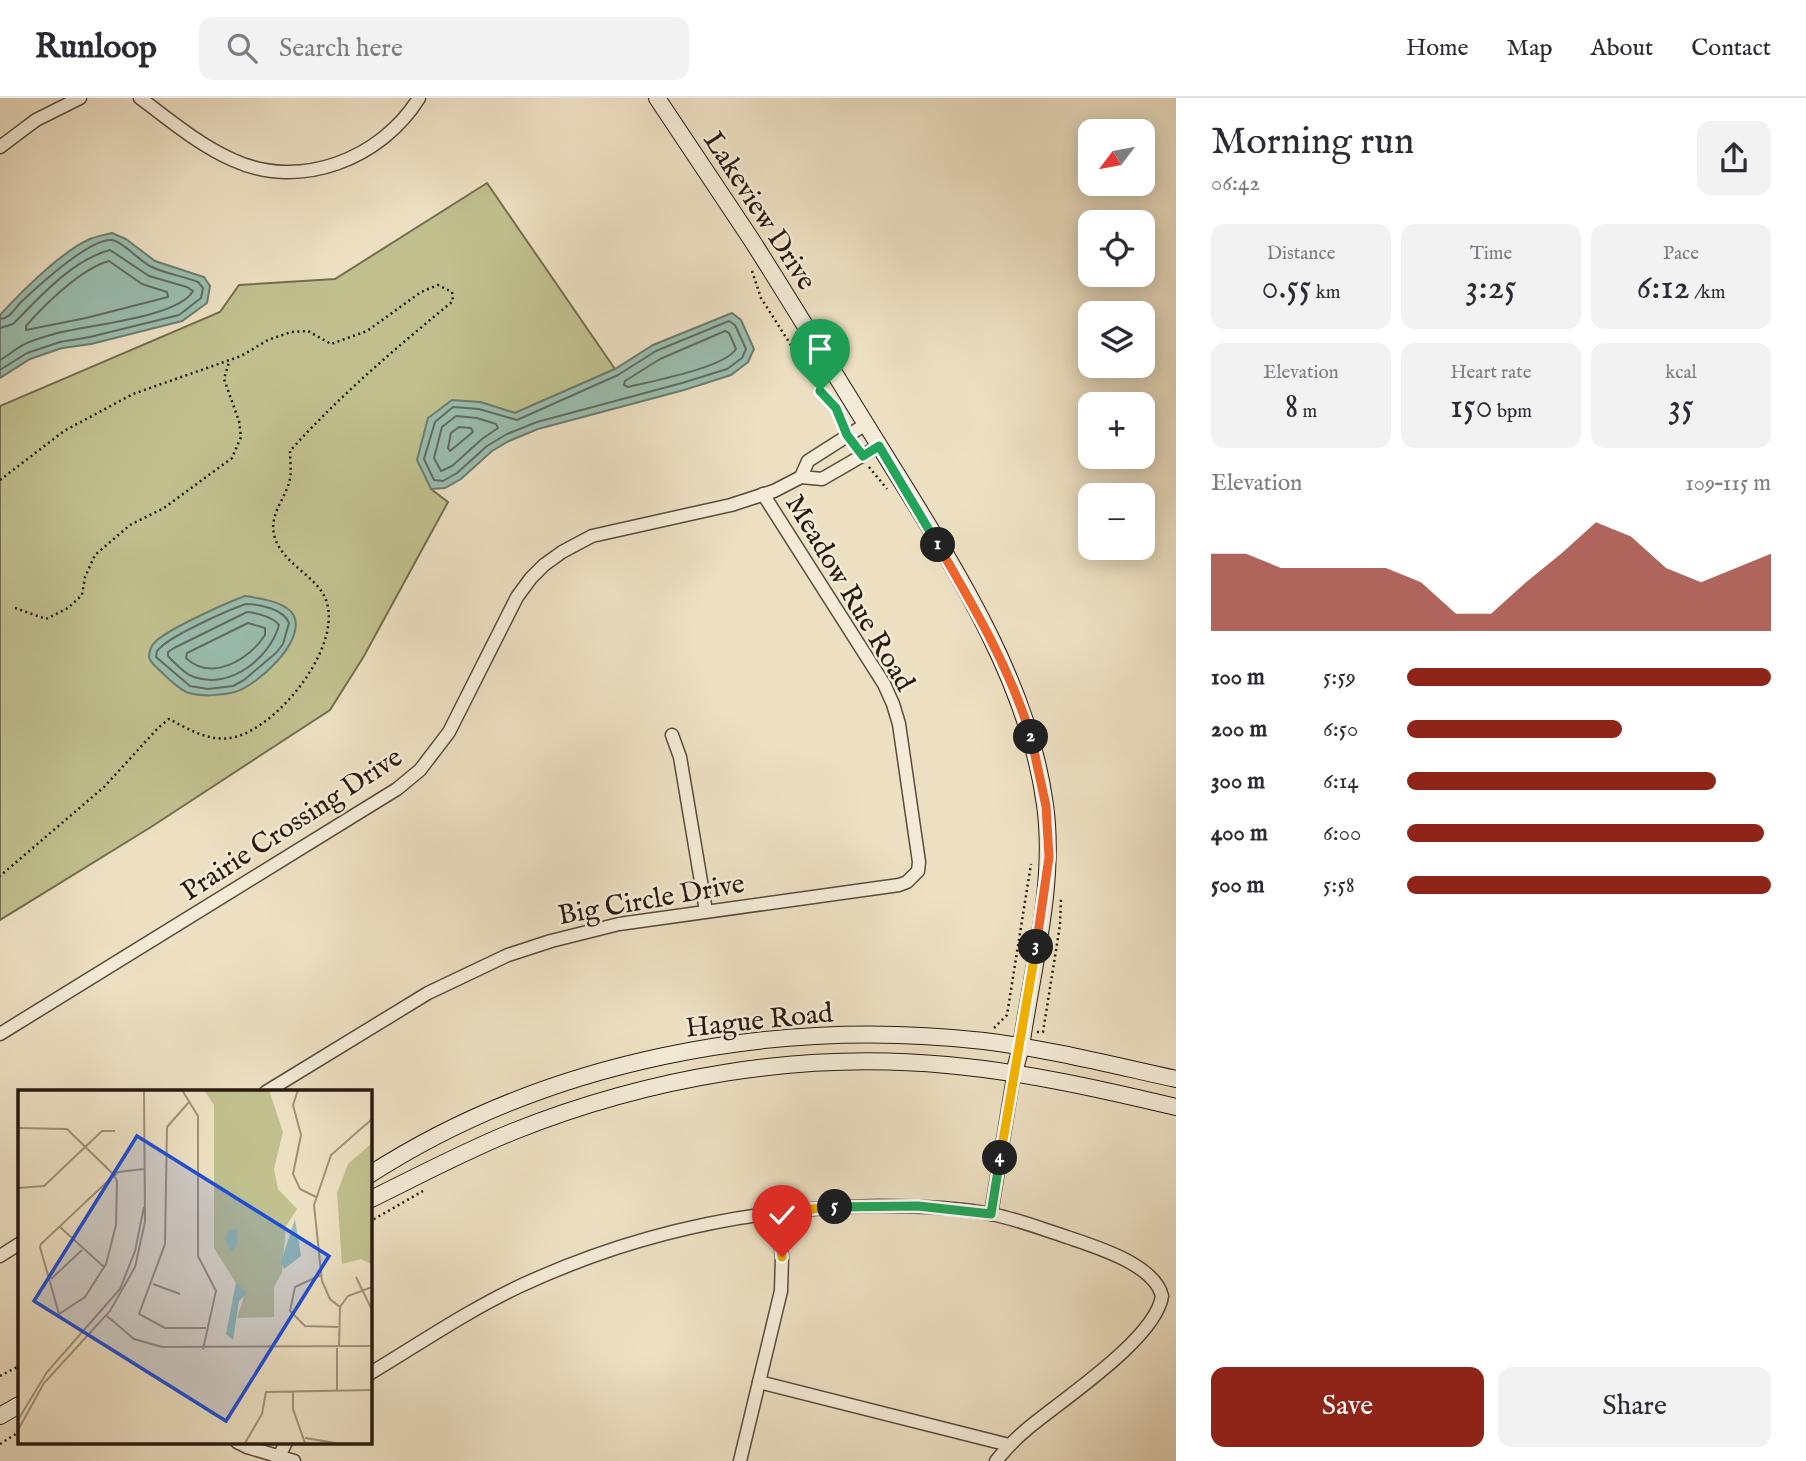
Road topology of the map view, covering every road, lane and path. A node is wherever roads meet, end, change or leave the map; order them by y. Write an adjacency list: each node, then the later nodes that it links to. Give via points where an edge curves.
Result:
1 (80, 98): 5 (street, via 29,124)
2 (140, 98): 3 (street, via 226,157 251,167 286,172 320,169 366,151 394,130)
3 (419, 98)
4 (657, 98): 8 (main road, Lakeview Drive)
5 (0, 147)
6 (750, 266): 9 (path, via 761,298 820,391 836,408)
7 (229, 361): 13 (path, via 133,394 64,430); 16 (path, via 224,379 241,437 232,458 164,508 130,525 95,555 82,595 68,608 46,619); 19 (path, via 291,332 308,331 331,344 367,331 421,292 438,285 452,292 453,301 369,371 290,451 290,481 273,517 275,538 326,600 329,625 302,686 259,727 235,737 199,734 169,719 104,787)
8 (866, 424): 9 (street, Prairie Crossing Drive); 10 (main road, Lakeview Drive)
9 (847, 435): 12 (street, Prairie Crossing Drive, via 808,461)
10 (879, 446): 11 (street, Prairie Crossing Drive); 24 (main road, Lakeview Drive, via 981,618 1014,687 1034,748 1046,806 1049,857)
11 (863, 456): 12 (street, Prairie Crossing Drive, via 822,479); 14 (path)
12 (801, 477): 15 (street, Prairie Crossing Drive)
13 (0, 480)
14 (889, 493)
15 (763, 494): 20 (street, Meadow Rue Road, via 893,704 919,862); 23 (street, Prairie Crossing Drive, via 702,513 592,536 562,552 531,578 517,597 449,732 420,770 397,789)
16 (15, 608)
17 (672, 735): 21 (street, via 680,757)
18 (1032, 859): 22 (path, via 1007,1014)
19 (0, 876)
20 (912, 878): 21 (street, Big Circle Drive, via 899,885)
21 (706, 911): 27 (street, Big Circle Drive, via 619,924 508,955 428,993)
22 (994, 1028)
23 (0, 1034)
24 (1021, 1047): 25 (main road, Lakeview Drive); 26 (main road, Hague Road); 29 (main road, Hague Road, via 866,1035 757,1041 674,1054 606,1071 496,1109 412,1147)
25 (1014, 1073): 28 (main road, Hague Road); 31 (main road, Hague Road, via 946,1064 842,1062 763,1068 659,1086 513,1132); 33 (street, Lakeview Drive)
26 (1176, 1079)
27 (269, 1090)
28 (1176, 1107)
29 (371, 1174)
30 (430, 1188): 34 (path)
31 (371, 1199)
32 (777, 1212): 33 (street, via 918,1206); 38 (street, via 682,1228 585,1259 494,1299); 40 (street, via 782,1283)
33 (991, 1214): 46 (street, via 1112,1254 1152,1277 1162,1296 1158,1311 1134,1340)
34 (371, 1221)
35 (18, 1245): 36 (street)
36 (0, 1256)
37 (18, 1367): 39 (path)
38 (371, 1373)
39 (0, 1376)
40 (759, 1382): 46 (street); 49 (street)
41 (18, 1406): 42 (main road)
42 (0, 1416)
43 (18, 1433): 44 (path)
44 (0, 1444)
45 (242, 1444): 47 (street)
46 (1009, 1445): 50 (street)
47 (278, 1459): 48 (street)
48 (294, 1461)
49 (740, 1461)
50 (996, 1461)

